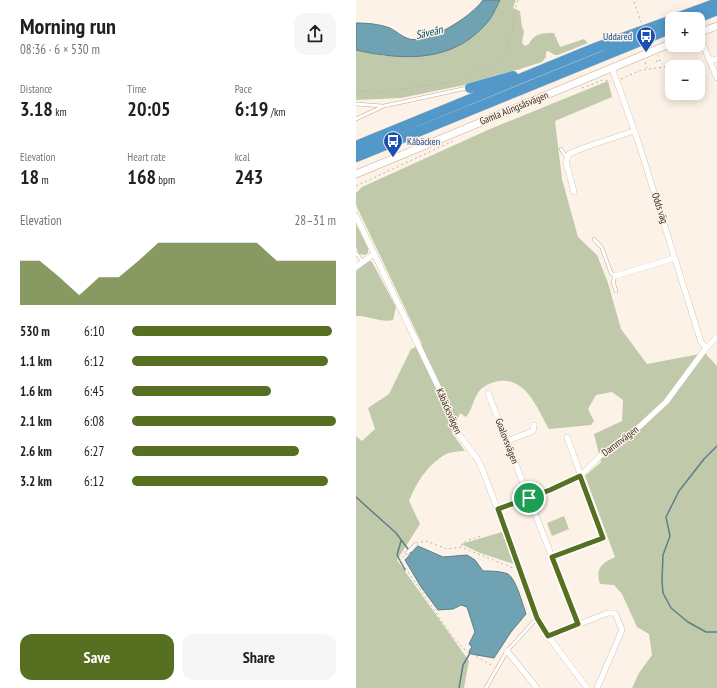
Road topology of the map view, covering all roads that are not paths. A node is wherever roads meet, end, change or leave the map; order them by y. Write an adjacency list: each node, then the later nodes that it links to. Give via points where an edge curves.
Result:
1 (717, 3): 3 (highway)
2 (717, 10): 4 (highway)
3 (692, 12)
4 (705, 15)
5 (665, 22): 10 (highway)
6 (717, 26): 7 (street)
7 (705, 30)
8 (665, 31): 23 (highway)
9 (665, 46): 14 (street, Gamla Alingsåsvägen)
10 (595, 48): 16 (highway); 21 (highway)
11 (705, 50): 13 (street)
12 (717, 59): 13 (street)
13 (710, 62): 15 (street)
14 (612, 68): 20 (street, Odds väg); 25 (street, Gamla Alingsåsvägen)
15 (717, 78)
16 (470, 88): 18 (lane)
17 (356, 104): 18 (lane)
18 (384, 106): 19 (lane)
19 (356, 119)
20 (634, 131): 24 (street, via 582,148); 31 (street, Odds väg)
21 (356, 146)
22 (561, 149): 24 (lane)
23 (356, 157)
24 (567, 158): 26 (street)
25 (356, 174)
26 (574, 192)
27 (356, 216): 30 (street, Kåbäcksvägen)
28 (594, 239): 34 (lane, via 602,248 611,272)
29 (356, 253): 32 (lane)
30 (374, 254): 32 (street); 44 (street, Kåbäcksvägen, via 446,403 455,429 478,460)
31 (675, 258): 34 (street); 37 (street, Odds väg, via 701,342)
32 (363, 262): 33 (street)
33 (356, 267)
34 (616, 276): 35 (lane, via 613,282)
35 (616, 291)
36 (717, 337): 37 (street, Dammvägen)
37 (706, 348): 42 (street, Dammvägen, via 666,402 640,427 600,456)
38 (488, 393): 41 (street, Goalovsvägen)
39 (534, 425): 41 (street, via 533,431)
40 (567, 437): 42 (street)
41 (507, 441): 43 (street, Goalovsvägen)
42 (580, 476): 43 (street, Dammvägen); 47 (street, via 603,538)
43 (529, 498): 44 (street, Dammvägen); 47 (street, Goalovsvägen)
44 (498, 509): 48 (street, Kåbäcksvägen)
45 (416, 544): 46 (lane)
46 (407, 553)
47 (552, 557): 49 (street, Goalovsvägen)
48 (537, 618): 50 (street, Kåbäcksvägen); 51 (lane)
49 (578, 624): 50 (street); 55 (street, via 612,612 617,615 622,630)
50 (548, 636): 54 (street, Kåbäcksvägen)
51 (507, 651): 52 (lane); 53 (street)
52 (486, 688)
53 (538, 688)
54 (587, 688)
55 (597, 688)

